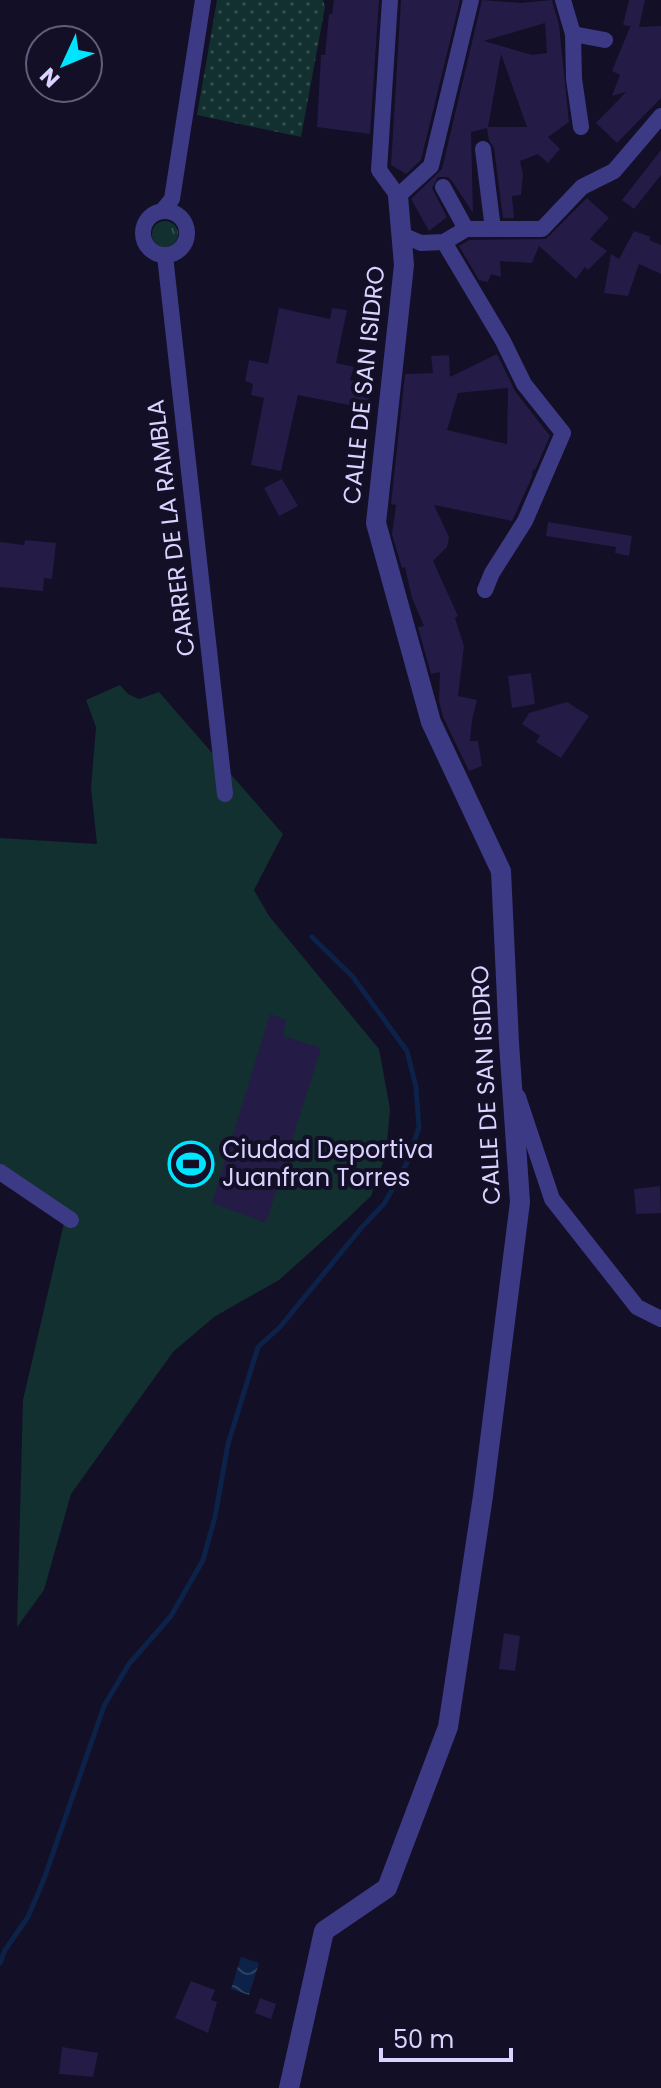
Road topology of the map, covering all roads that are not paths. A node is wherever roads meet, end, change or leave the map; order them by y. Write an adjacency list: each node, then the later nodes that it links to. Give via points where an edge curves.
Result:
1 (203, 0): 12 (street)
2 (390, 0): 11 (street, via 379,170)
3 (471, 0): 11 (street, via 431,166)
4 (563, 0): 5 (street)
5 (573, 34): 6 (street); 8 (street)
6 (605, 40)
7 (661, 116): 14 (street, via 614,171 582,187 542,229)
8 (581, 127)
9 (483, 149): 14 (street)
10 (443, 187): 13 (street)
11 (398, 196): 15 (street, CALLE DE SAN ISIDRO)
12 (167, 205): 17 (street, via 181,217 187,238 179,251); 17 (street, via 148,219 143,232 147,246)
13 (466, 229): 14 (street); 16 (street)
14 (493, 229)
15 (400, 234): 16 (street, via 421,243); 20 (street, CALLE DE SAN ISIDRO, via 404,265 376,523 431,722 501,871)
16 (444, 242): 18 (street, via 524,384 563,433 525,521)
17 (165, 256): 19 (street, CARRER DE LA RAMBLA)
18 (485, 590)
19 (225, 794)
20 (511, 1076): 23 (street, via 552,1199 637,1307); 24 (street, CALLE DE SAN ISIDRO, via 520,1202 448,1727 387,1888 324,1931)
21 (0, 1172): 22 (street)
22 (71, 1220)
23 (661, 1319)
24 (289, 2088)

